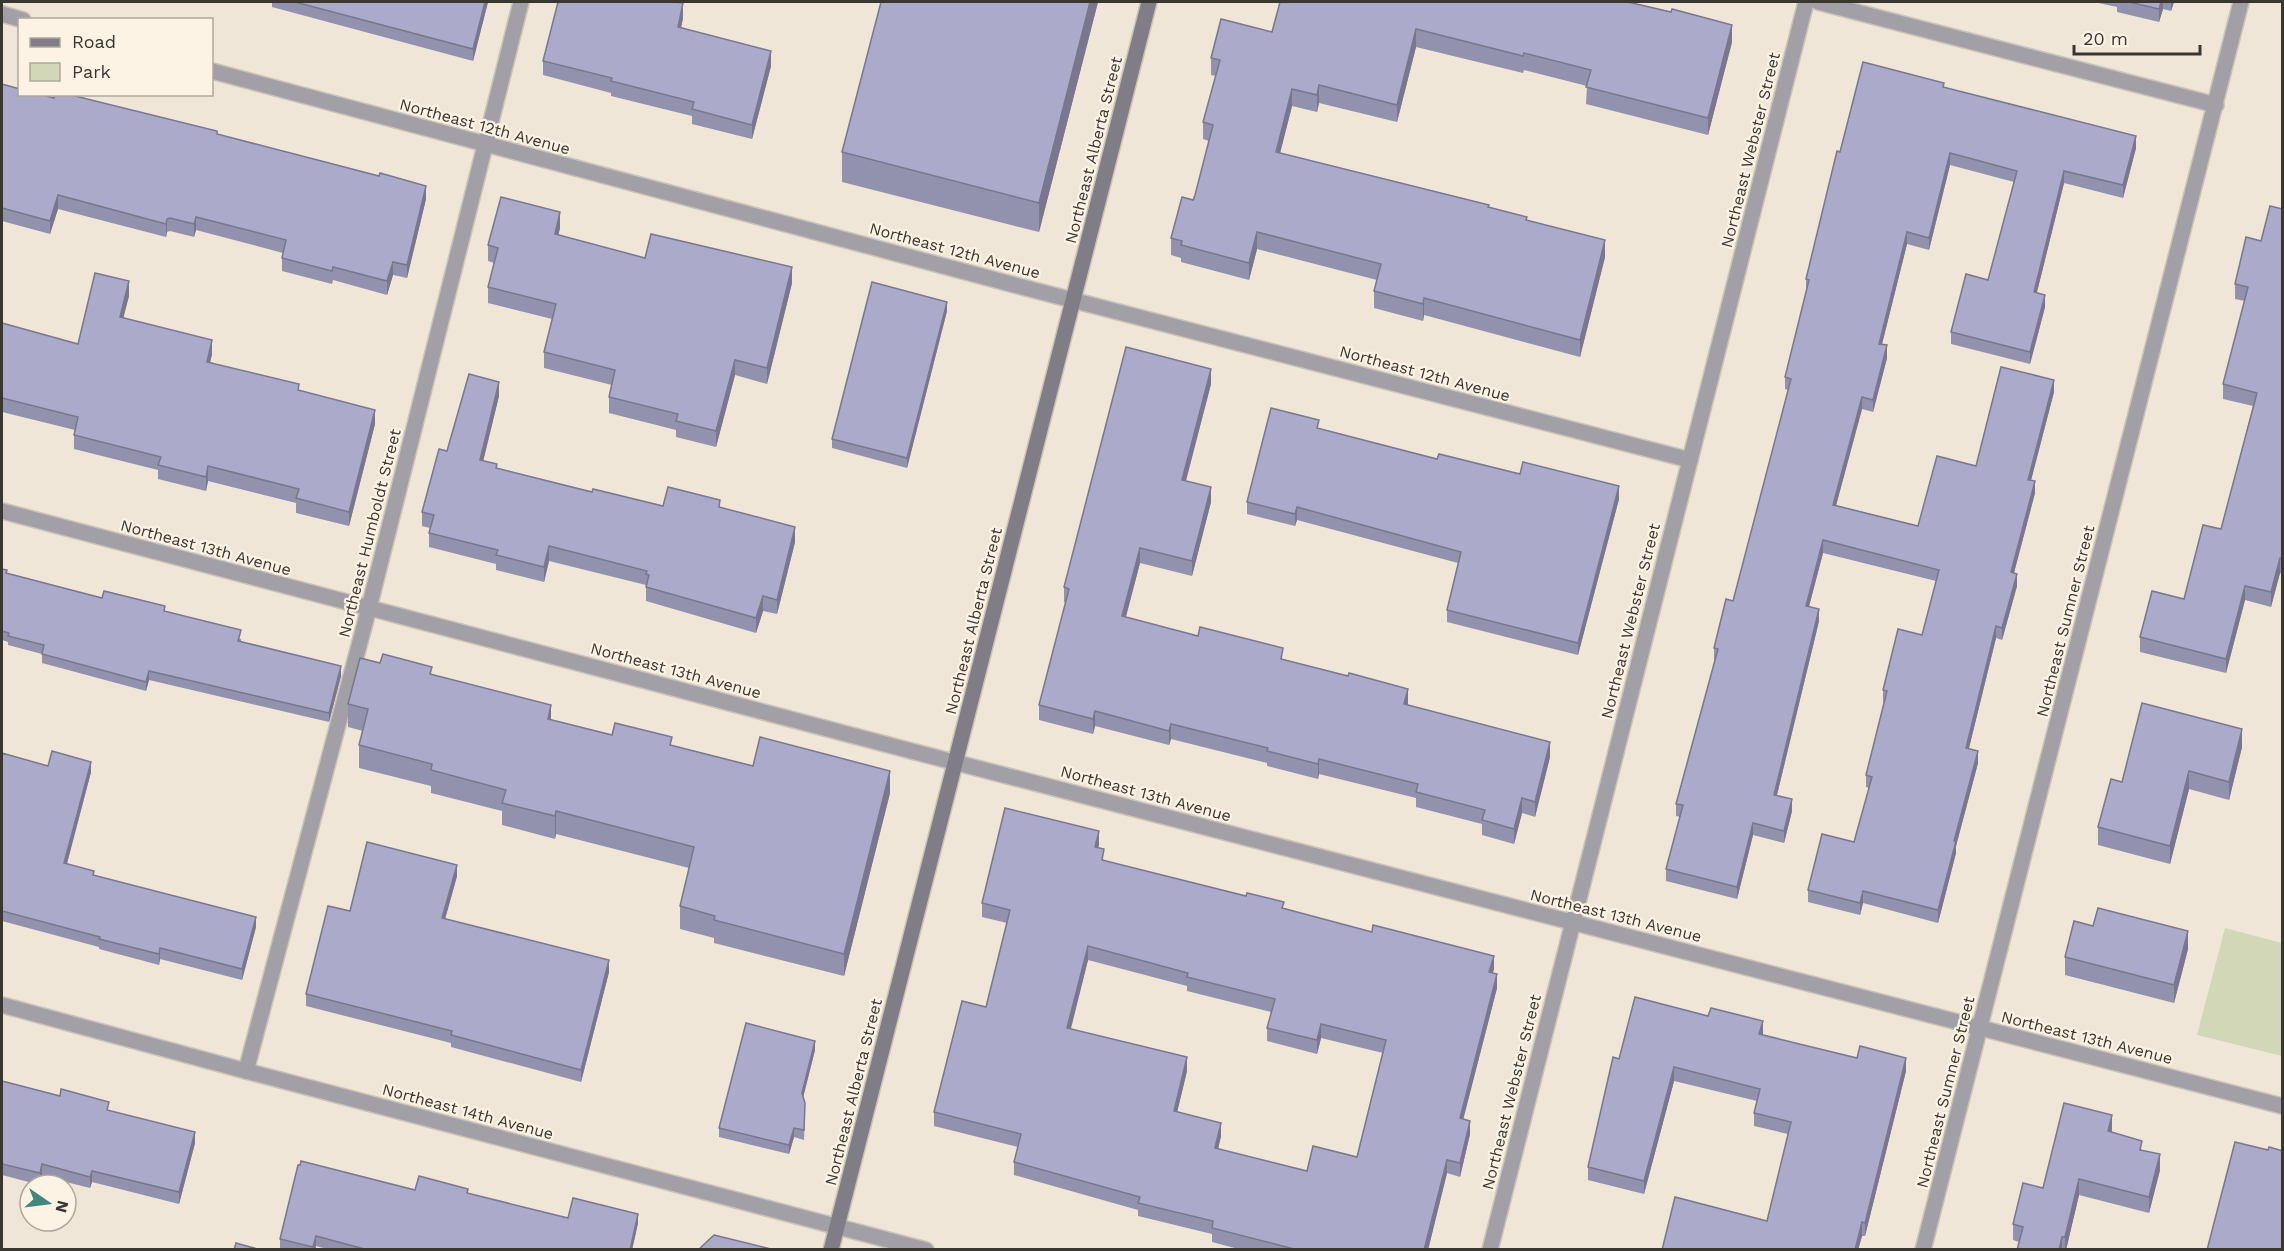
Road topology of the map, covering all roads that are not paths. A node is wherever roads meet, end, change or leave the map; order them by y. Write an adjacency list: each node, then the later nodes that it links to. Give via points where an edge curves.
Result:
1 (521, 2): 10 (street, Northeast Humboldt Street)
2 (1149, 2): 11 (street, Northeast Alberta Street)
3 (1806, 2): 12 (street, Northeast Webster Street)
4 (1818, 2): 9 (street)
5 (2241, 2): 9 (street, Northeast Sumner Street)
6 (2, 14): 7 (street)
7 (18, 19)
8 (213, 71): 10 (street, Northeast 12th Avenue)
9 (2216, 105): 18 (street, Northeast Sumner Street)
10 (486, 146): 11 (street, Northeast 12th Avenue); 14 (street, Northeast Humboldt Street)
11 (1074, 300): 12 (street, Northeast 12th Avenue); 15 (street, Northeast Alberta Street)
12 (1690, 460): 16 (street, Northeast Webster Street)
13 (2, 511): 14 (street, Northeast 13th Avenue)
14 (369, 608): 15 (street, Northeast 13th Avenue); 19 (street, Northeast Humboldt Street)
15 (956, 762): 16 (street, Northeast 13th Avenue); 21 (street, Northeast Alberta Street)
16 (1573, 923): 18 (street, Northeast 13th Avenue); 24 (street, Northeast Webster Street)
17 (2, 1005): 19 (street, Northeast 14th Avenue)
18 (1980, 1028): 20 (street, Northeast 13th Avenue); 25 (street, Northeast Sumner Street)
19 (246, 1071): 21 (street, Northeast 14th Avenue)
20 (2283, 1106)
21 (837, 1226): 22 (street, Northeast Alberta Street); 23 (street, Northeast 14th Avenue)
22 (831, 1250)
23 (926, 1250)
24 (1490, 1250)
25 (1923, 1250)

